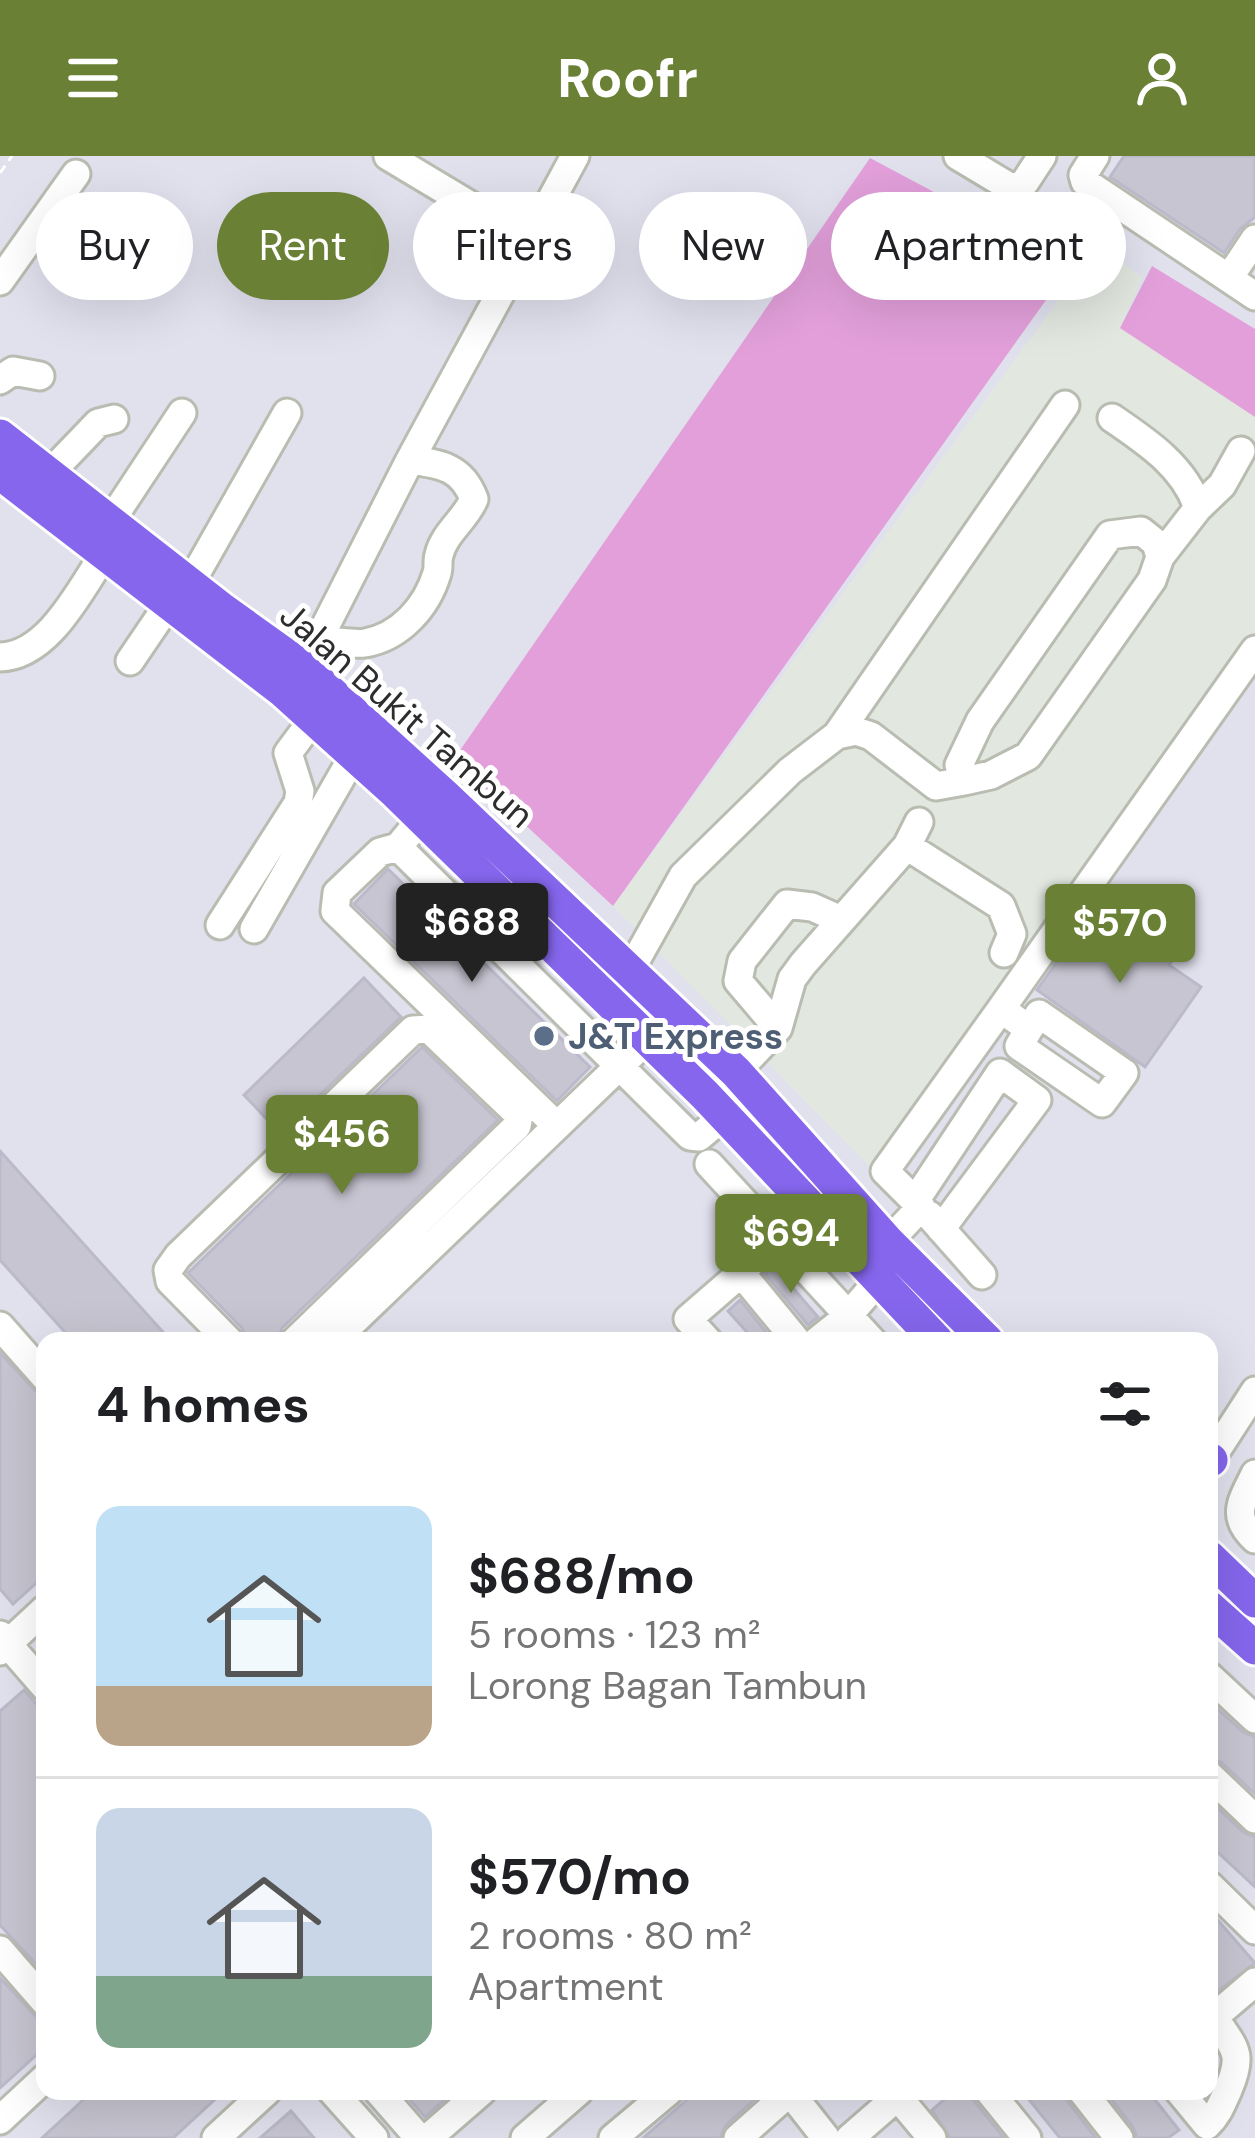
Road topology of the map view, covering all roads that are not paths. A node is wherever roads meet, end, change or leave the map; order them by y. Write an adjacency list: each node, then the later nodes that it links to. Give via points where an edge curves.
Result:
1 (388, 156): 7 (street)
2 (575, 156): 8 (street)
3 (958, 156): 4 (street, via 1012,189)
4 (1042, 156)
5 (1095, 156): 10 (street, via 1085,182)
6 (76, 174): 11 (street)
7 (448, 192)
8 (557, 192)
9 (1255, 239): 10 (street)
10 (1229, 278): 12 (street)
11 (0, 281)
12 (1255, 296)
13 (499, 300): 23 (street)
14 (40, 376): 15 (street, via 13,371)
15 (0, 380)
16 (1065, 406): 35 (street)
17 (182, 413): 27 (street)
18 (286, 413): 29 (street)
19 (1112, 418): 26 (street, via 1176,470)
20 (114, 419): 25 (street, via 98,422)
21 (0, 436): 25 (main road, Jalan Bukit Tambun)
22 (1241, 451): 26 (street)
23 (410, 460): 31 (street); 31 (street, via 467,480 474,499 468,514 448,536 413,617 392,635 340,640)
24 (0, 472): 27 (main road, Jalan Bukit Tambun)
25 (49, 474): 27 (main road, Jalan Bukit Tambun)
26 (1198, 508): 28 (street)
27 (108, 537): 29 (main road, Jalan Bukit Tambun); 32 (street, via 48,632 23,652)
28 (1160, 557): 37 (street, via 1152,580 1028,755); 37 (street, via 1141,531 1111,535 980,722 959,765)
29 (180, 593): 31 (main road, Jalan Bukit Tambun); 33 (street); 34 (main road, Jalan Bukit Tambun)
30 (1255, 650): 45 (street)
31 (311, 654): 44 (main road, Jalan Bukit Tambun)
32 (0, 656)
33 (130, 661)
34 (314, 718): 36 (main road, Jalan Bukit Tambun); 41 (street, via 288,753 298,803)
35 (837, 734): 37 (street, via 871,736 936,786); 44 (street, via 683,876)
36 (354, 755): 38 (main road, Jalan Bukit Tambun); 42 (street)
37 (964, 781)
38 (422, 818): 39 (street); 48 (main road, Jalan Bukit Tambun)
39 (398, 847): 49 (street); 52 (street, via 380,852 337,893 335,911)
40 (839, 919): 43 (street, via 913,834 1001,906 1012,934); 46 (street, via 792,980); 46 (street, via 787,904 742,962 738,981)
41 (220, 925)
42 (254, 929)
43 (1004, 953)
44 (632, 969): 50 (main road, Jalan Bukit Tambun)
45 (1001, 1009): 47 (street); 56 (street, via 885,1171)
46 (778, 1028): 50 (street)
47 (1029, 1029)
48 (648, 1040): 49 (street); 51 (main road, Jalan Bukit Tambun)
49 (621, 1064): 51 (street, via 690,1136); 52 (street)
50 (736, 1072): 60 (main road, Jalan Bukit Tambun)
51 (724, 1116): 57 (main road, Jalan Bukit Tambun)
52 (557, 1126): 68 (street)
53 (709, 1164): 59 (street)
54 (933, 1174): 55 (street); 55 (street, via 1000,1073 1037,1100); 56 (street)
55 (962, 1200): 58 (street)
56 (918, 1204): 58 (street); 60 (street)
57 (806, 1205): 59 (street); 63 (main road, Jalan Bukit Tambun)
58 (941, 1229): 62 (street)
59 (775, 1237): 61 (street); 64 (street)
60 (888, 1242): 74 (main road, Jalan Bukit Tambun)
61 (741, 1273): 69 (street, via 695,1308 688,1319); 70 (street)
62 (982, 1275)
63 (879, 1280): 64 (street); 73 (main road, Jalan Bukit Tambun)
64 (847, 1317): 71 (street); 72 (street)
65 (0, 1326): 75 (street)
66 (220, 1332): 67 (street, via 168,1270 413,1030 429,1029 519,1115 518,1126)
67 (304, 1332)
68 (342, 1332)
69 (700, 1332)
70 (790, 1332)
71 (829, 1332)
72 (863, 1332)
73 (928, 1332)
74 (978, 1332)
75 (36, 1367)
76 (1255, 1391): 77 (street)
77 (1218, 1448)
78 (1255, 1474): 79 (street, via 1238,1510)
79 (1255, 1539)
80 (1218, 1565): 81 (main road)
81 (1255, 1600)
82 (1218, 1615): 85 (main road)
83 (36, 1617): 84 (street)
84 (2, 1643): 86 (street)
85 (1255, 1648)
86 (36, 1678)
87 (1218, 1684): 88 (street)
88 (1255, 1719)
89 (1218, 1784): 90 (street)
90 (1255, 1819)
91 (1218, 1894): 92 (street)
92 (1255, 1930)
93 (0, 1949): 95 (street)
94 (1255, 1982): 96 (street)
95 (36, 1991)
96 (1218, 2009)
97 (1218, 2024): 111 (street, via 1239,2064 1207,2125)
98 (36, 2086): 112 (street)
99 (257, 2100): 113 (street)
100 (340, 2100): 114 (street)
101 (388, 2100): 115 (street)
102 (471, 2100): 115 (street)
103 (569, 2100): 116 (street)
104 (658, 2100): 117 (street)
105 (780, 2100): 118 (street)
106 (797, 2100): 119 (street)
107 (893, 2100): 120 (street)
108 (904, 2100): 121 (street)
109 (996, 2100): 122 (street)
110 (1089, 2100): 123 (street)
111 (1186, 2100)
112 (0, 2120)
113 (216, 2138)
114 (374, 2138)
115 (424, 2138)
116 (525, 2138)
117 (613, 2138)
118 (738, 2138)
119 (826, 2138)
120 (850, 2138)
121 (932, 2138)
122 (1027, 2138)
123 (1119, 2138)

